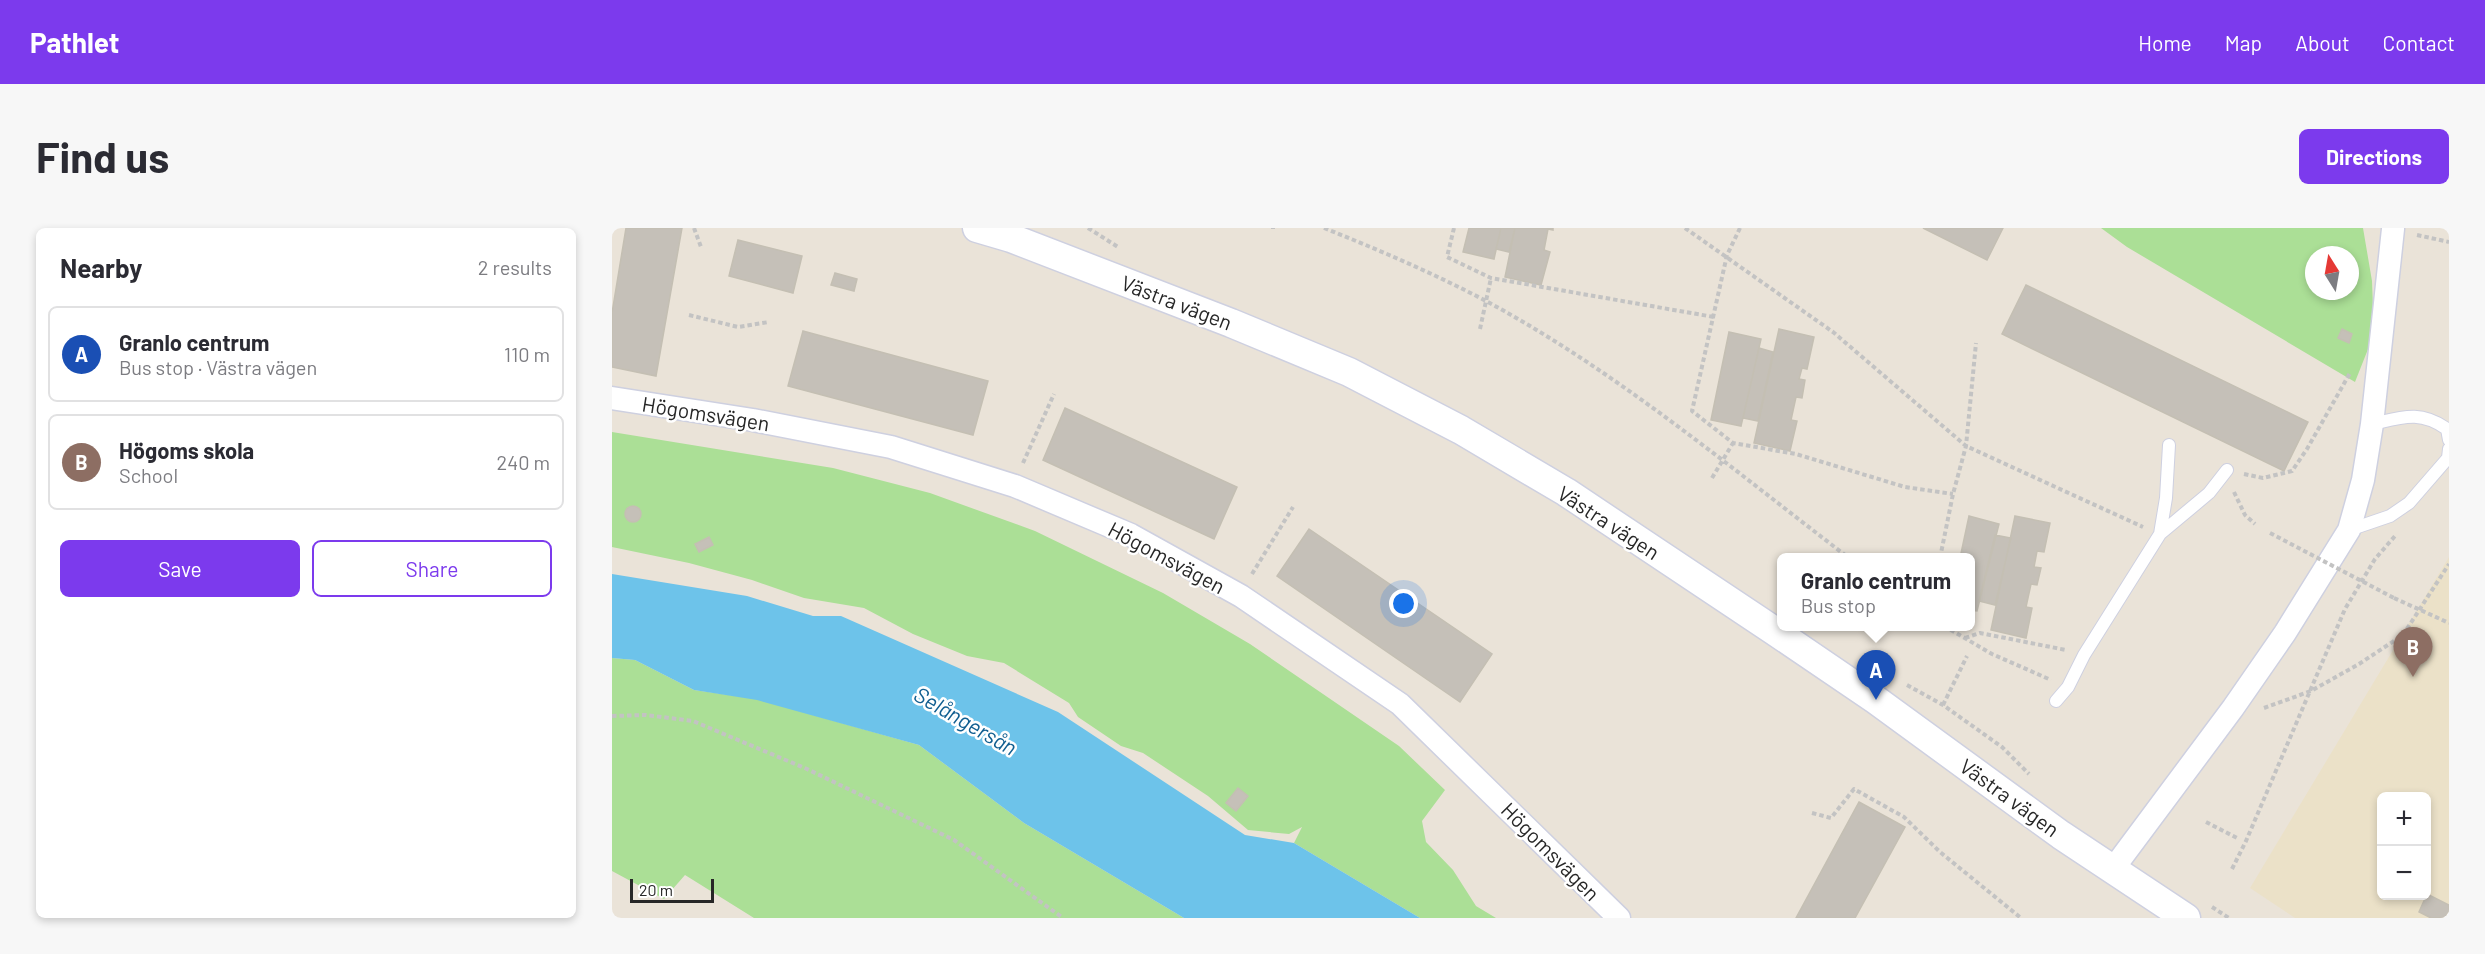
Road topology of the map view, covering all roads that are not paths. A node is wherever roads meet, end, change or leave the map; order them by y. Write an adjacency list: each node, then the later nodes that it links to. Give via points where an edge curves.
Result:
1 (976, 228): 12 (street, Västra vägen, via 1232,323 1349,372 1461,430 1566,492 1773,630)
2 (2393, 229): 4 (street)
3 (612, 398): 13 (street, Högomsvägen, via 891,447 1015,486 1131,535 1241,596 1400,704)
4 (2372, 424): 5 (lane, via 2412,415 2433,420 2447,429); 9 (street, via 2363,480)
5 (2449, 440)
6 (2169, 445): 10 (lane)
7 (2449, 449): 9 (lane, via 2448,458 2409,502 2390,516)
8 (2227, 470): 10 (lane, via 2209,493)
9 (2349, 530): 12 (street, via 2233,708)
10 (2160, 534): 11 (lane)
11 (2056, 701)
12 (2113, 868): 14 (street, Västra vägen)
13 (1619, 918)
14 (2186, 918)

